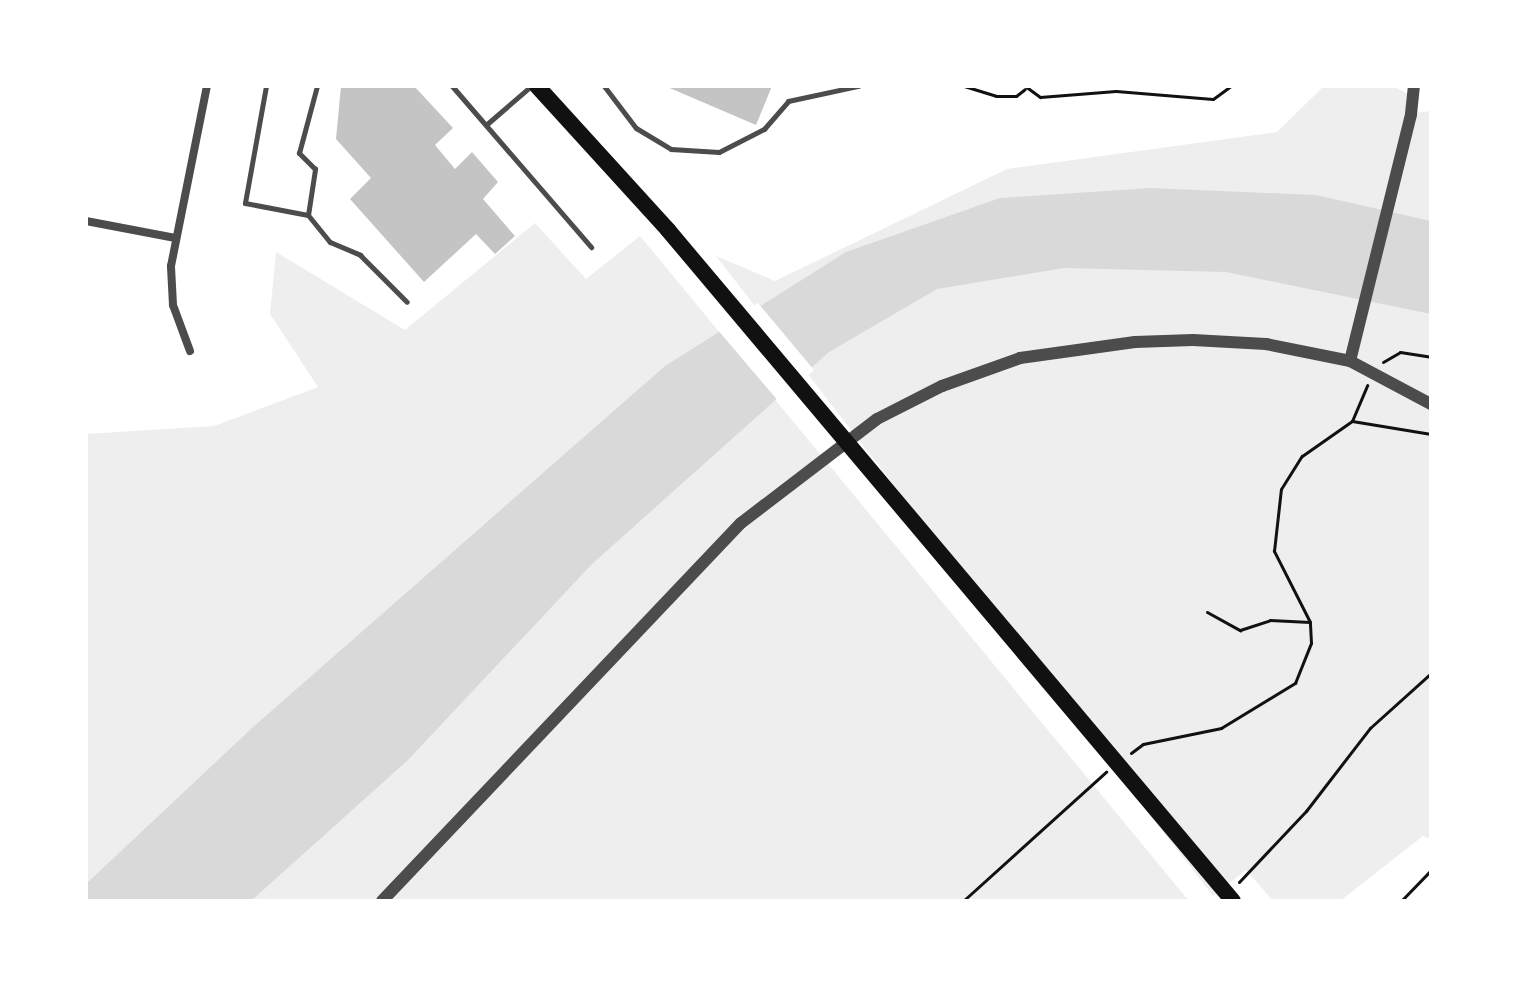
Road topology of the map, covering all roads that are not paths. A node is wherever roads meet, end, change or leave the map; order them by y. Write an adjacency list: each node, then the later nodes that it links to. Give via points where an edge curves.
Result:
1 (207, 86): 12 (street)
2 (266, 86): 10 (lane, via 245,203)
3 (317, 86): 10 (lane, via 299,153 315,169)
4 (452, 86): 9 (lane)
5 (534, 86): 9 (lane); 19 (main road, via 668,230)
6 (604, 86): 7 (lane, via 636,128 671,149 719,152 764,129 788,101)
7 (858, 86)
8 (1414, 86): 16 (street)
9 (487, 124): 13 (lane)
10 (308, 215): 14 (lane, via 330,242 360,255)
11 (86, 221): 12 (street)
12 (175, 238): 15 (street, via 173,305)
13 (591, 247)
14 (407, 302)
15 (190, 351)
16 (1350, 361): 17 (street); 18 (street, via 1266,344 1135,342 1020,358 942,386 877,419 741,523)
17 (1431, 404)
18 (382, 901)
19 (1233, 901)

